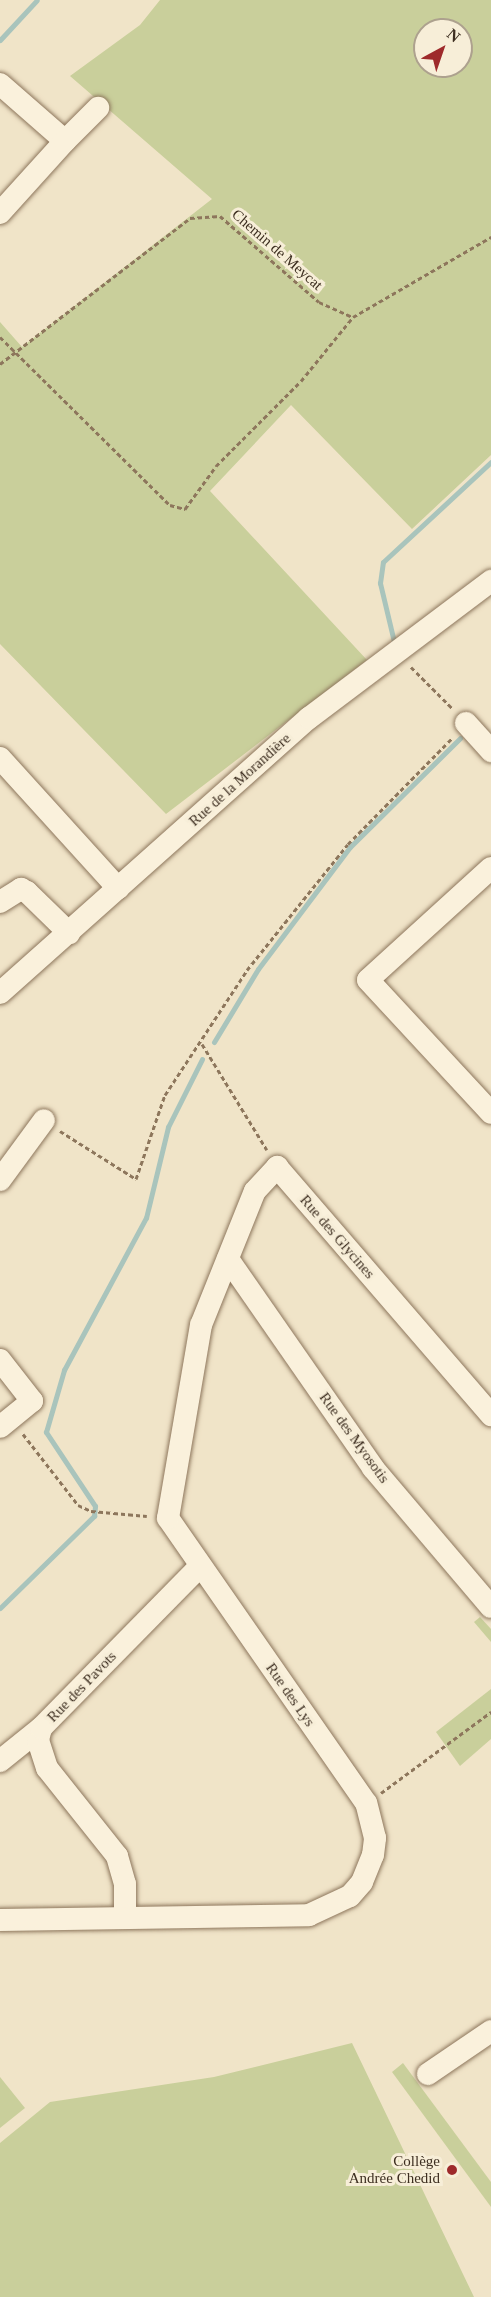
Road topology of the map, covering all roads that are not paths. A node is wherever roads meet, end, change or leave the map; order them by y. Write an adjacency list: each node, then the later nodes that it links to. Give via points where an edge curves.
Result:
1 (0, 84): 3 (street)
2 (98, 108): 3 (street)
3 (65, 141): 4 (street)
4 (0, 213)
5 (491, 581): 10 (street, Rue de la Morandière, via 309,718)
6 (466, 723): 7 (street)
7 (491, 751)
8 (0, 758): 10 (street)
9 (491, 868): 14 (street, via 368,980)
10 (118, 888): 12 (street, Rue de la Morandière)
11 (0, 902): 12 (street, via 21,889)
12 (69, 933): 13 (street, Rue de la Morandière)
13 (0, 993)
14 (491, 1113)
15 (44, 1120): 16 (street)
16 (0, 1180)
17 (228, 1259): 19 (street, Rue des Glycines, via 255,1191 277,1167); 21 (street, Rue des Lys, via 201,1325 168,1518); 22 (street, Rue des Myosotis, via 373,1468)
18 (0, 1360): 20 (street, via 32,1401)
19 (491, 1415)
20 (5, 1423)
21 (199, 1567): 23 (street, Rue des Pavots); 25 (street, Rue des Lys, via 366,1803 375,1838 373,1855 362,1882 333,1907 309,1916)
22 (491, 1607)
23 (41, 1728): 24 (street); 25 (street, Rue des Pavots, via 39,1753 47,1768 117,1856 125,1884)
24 (0, 1761)
25 (125, 1917): 26 (street, Rue des Lys)
26 (0, 1920)
27 (491, 2031): 28 (street)
28 (428, 2074)

